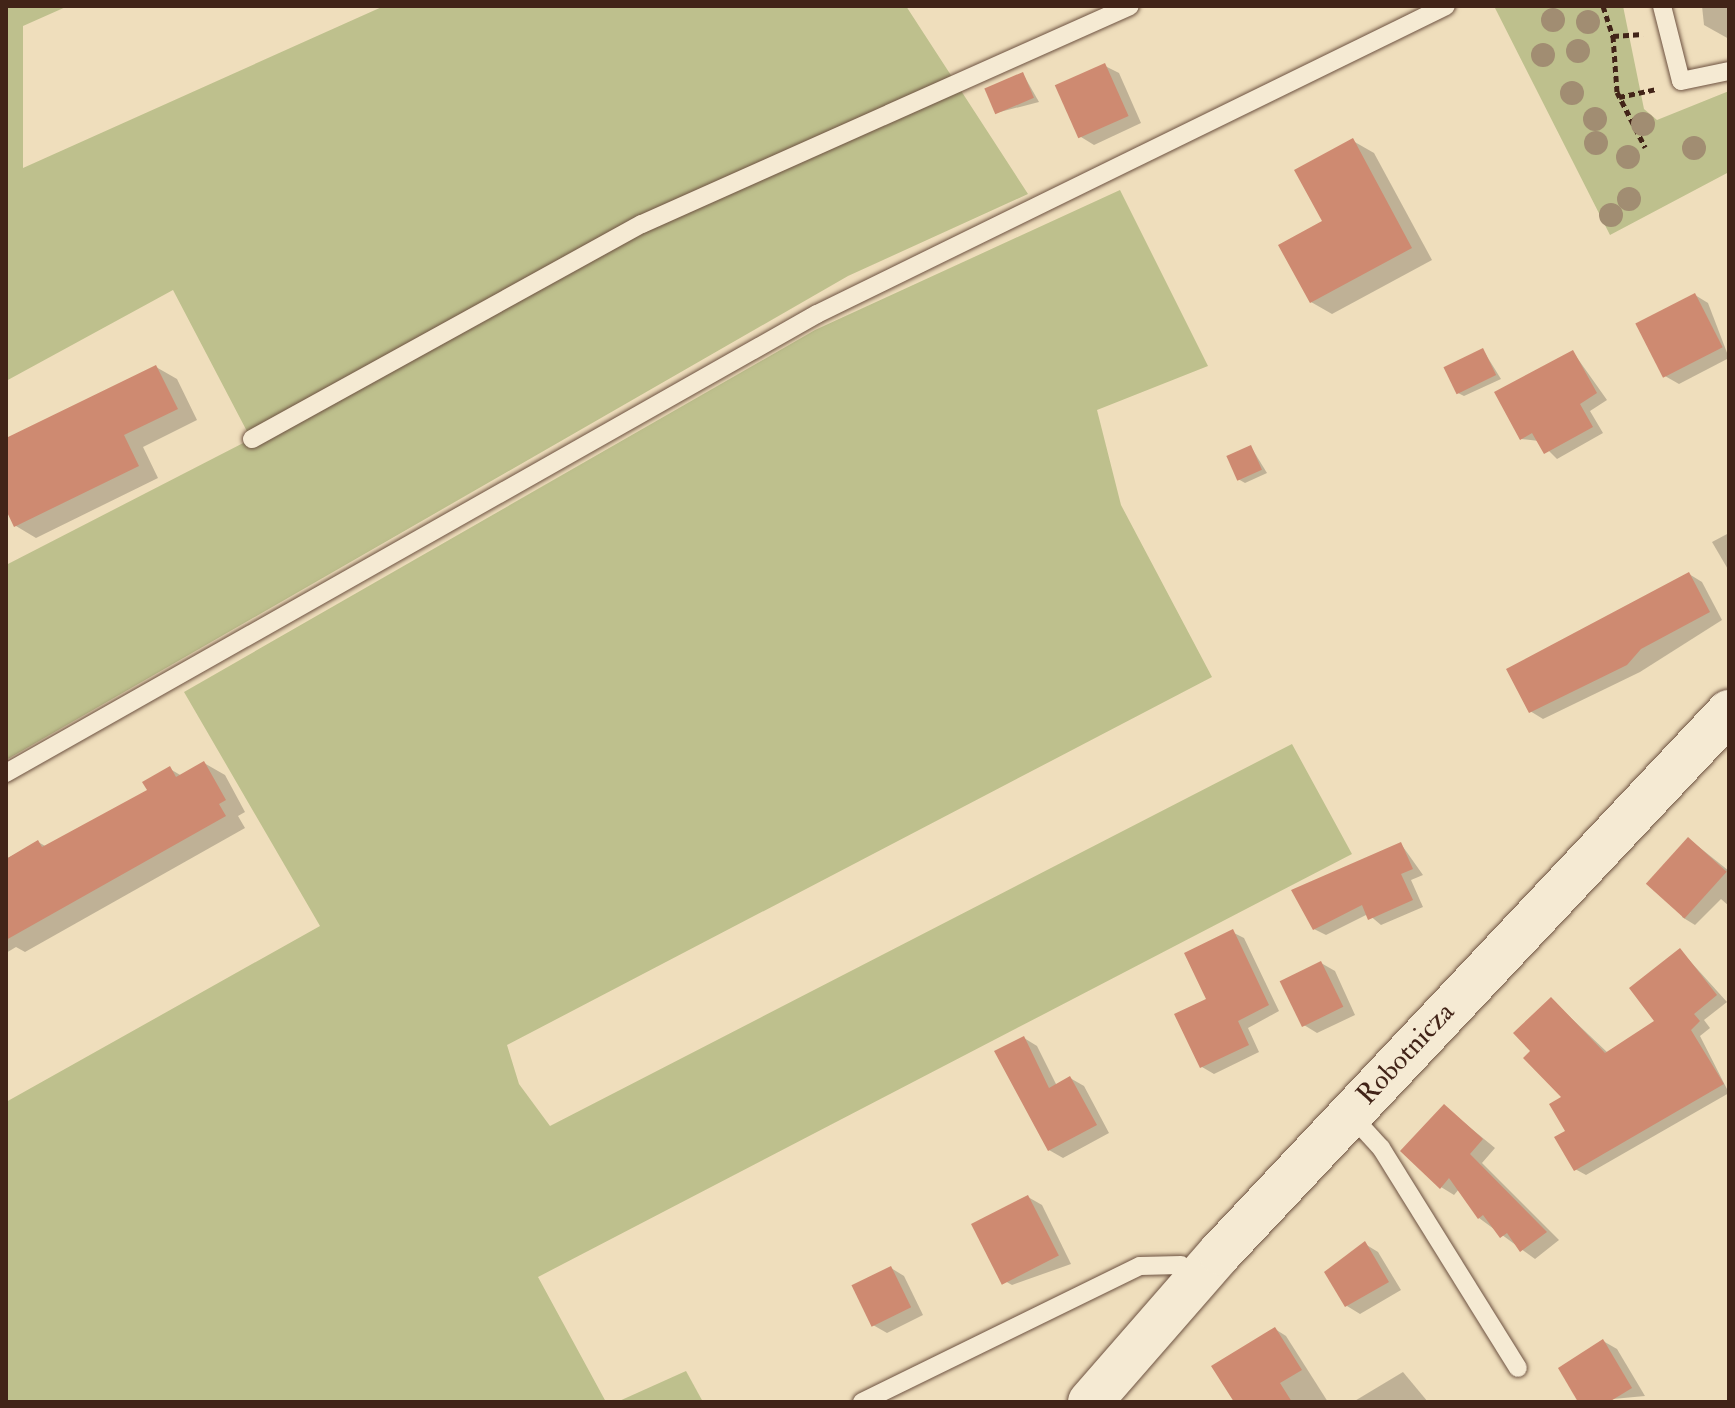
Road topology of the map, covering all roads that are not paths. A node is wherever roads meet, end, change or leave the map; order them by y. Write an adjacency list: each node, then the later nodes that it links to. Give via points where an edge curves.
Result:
1 (1130, 6): 5 (lane, via 642,224)
2 (1446, 6): 7 (lane, via 817,314)
3 (1662, 6): 4 (lane, via 1681,81)
4 (1729, 71)
5 (252, 439)
6 (1729, 712): 8 (street, Robotnicza)
7 (6, 773)
8 (1350, 1114): 10 (lane, via 1381,1148); 12 (street, Robotnicza)
9 (1181, 1265): 11 (lane, via 1140,1266)
10 (1518, 1368)
11 (862, 1402)
12 (1090, 1402)

